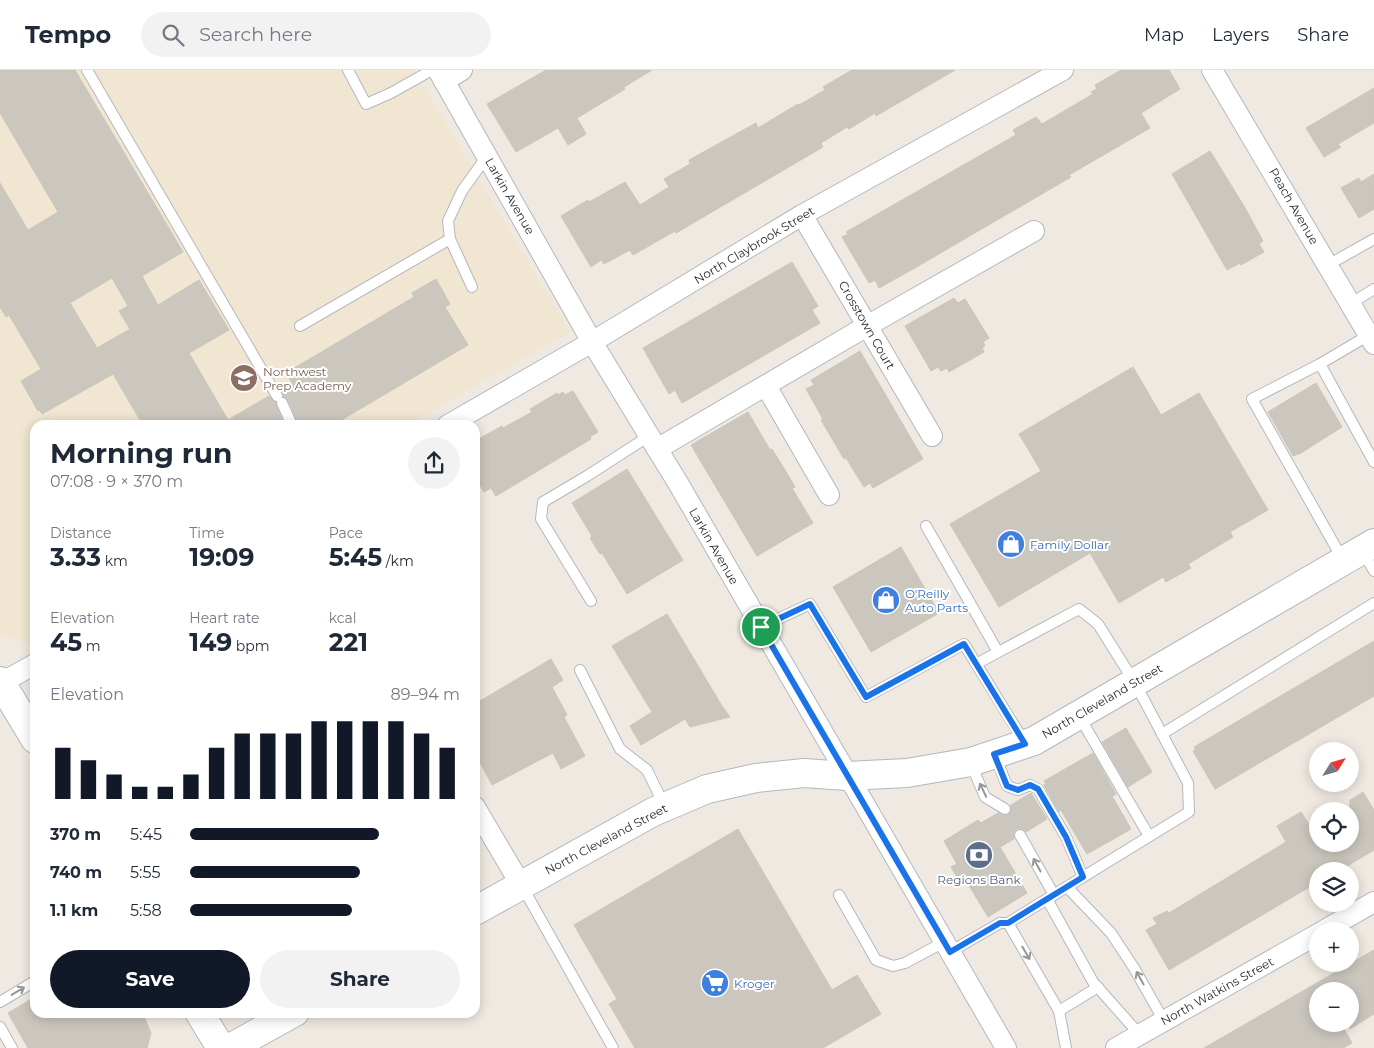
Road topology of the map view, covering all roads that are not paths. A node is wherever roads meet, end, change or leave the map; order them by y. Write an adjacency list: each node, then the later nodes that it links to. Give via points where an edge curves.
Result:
1 (87, 70): 22 (lane)
2 (348, 70): 6 (lane, via 366,104)
3 (462, 70): 6 (street)
4 (1063, 70): 8 (street, North Claybrook Street)
5 (1212, 70): 12 (street, Peach Avenue)
6 (438, 74): 7 (street, Larkin Avenue)
7 (487, 156): 10 (lane, via 462,191 448,221); 19 (street, Larkin Avenue)
8 (802, 215): 17 (street, Crosstown Court); 19 (street, North Claybrook Street)
9 (1034, 231): 17 (street)
10 (450, 239): 13 (lane); 16 (lane)
11 (1374, 239): 12 (lane)
12 (1328, 265): 15 (street, Peach Avenue)
13 (472, 287)
14 (1374, 289): 15 (lane)
15 (1350, 304): 18 (street, Peach Avenue)
16 (300, 326)
17 (867, 326): 21 (street); 24 (street, Crosstown Court)
18 (1371, 339): 20 (lane)
19 (592, 342): 23 (street, North Claybrook Street); 25 (street, Larkin Avenue)
20 (1320, 364): 26 (lane); 29 (lane, via 1252,399)
21 (766, 386): 25 (street); 27 (street)
22 (290, 420)
23 (457, 420)
24 (932, 436)
25 (653, 443): 30 (lane, via 543,502 540,520); 32 (street, Larkin Avenue)
26 (1374, 462)
27 (829, 495)
28 (926, 526): 33 (lane)
29 (1363, 556): 38 (main road, North Cleveland Street)
30 (591, 601)
31 (1374, 602): 41 (lane)
32 (761, 627): 34 (lane, via 810,604 866,697 964,644); 44 (street, Larkin Avenue)
33 (998, 652): 34 (lane); 38 (lane, via 1080,609 1098,624)
34 (976, 664): 42 (lane)
35 (30, 667): 37 (street)
36 (580, 670): 45 (lane, via 620,749 647,770)
37 (1, 682): 40 (main road)
38 (1134, 683): 39 (main road, North Cleveland Street); 41 (lane)
39 (1078, 715): 42 (main road, North Cleveland Street); 49 (lane)
40 (30, 731)
41 (1162, 734): 49 (lane, via 1188,783 1189,812)
42 (1025, 744): 43 (main road, North Cleveland Street)
43 (982, 758): 44 (main road, North Cleveland Street, via 907,773); 46 (lane, one-way to 43, via 985,797); 50 (lane, via 1007,786 1018,790 1030,785 1038,789 1066,837)
44 (848, 776): 45 (main road, North Cleveland Street, via 804,773 756,778 707,790); 60 (street, Larkin Avenue)
45 (664, 807): 51 (main road, North Cleveland Street)
46 (1005, 809)
47 (480, 816): 51 (street)
48 (1020, 835): 54 (lane, one-way to 48)
49 (1150, 836): 50 (lane)
50 (1083, 877): 52 (lane)
51 (521, 885): 56 (main road, North Cleveland Street); 73 (lane)
52 (1067, 887): 54 (lane); 67 (lane, one-way to 52, via 1111,933)
53 (839, 895): 60 (lane, via 876,960 893,966)
54 (1050, 897): 58 (lane); 62 (lane)
55 (1374, 902): 57 (street)
56 (480, 908)
57 (1339, 922)
58 (1008, 923): 60 (lane, via 1000,923); 64 (lane, one-way to 64)
59 (1309, 939): 67 (street, North Watkins Street)
60 (947, 947): 74 (street, Larkin Avenue)
61 (30, 984): 63 (lane, one-way to 61)
62 (1098, 987): 64 (lane); 69 (lane)
63 (0, 1002)
64 (1060, 1011): 75 (lane)
65 (203, 1018): 71 (main road)
66 (277, 1018): 72 (main road)
67 (1164, 1021): 69 (street, North Watkins Street)
68 (0, 1027): 70 (lane)
69 (1140, 1035): 76 (street, North Watkins Street)
70 (12, 1048)
71 (221, 1048)
72 (230, 1048)
73 (613, 1048)
74 (1006, 1048)
75 (1066, 1048)
76 (1116, 1048)

